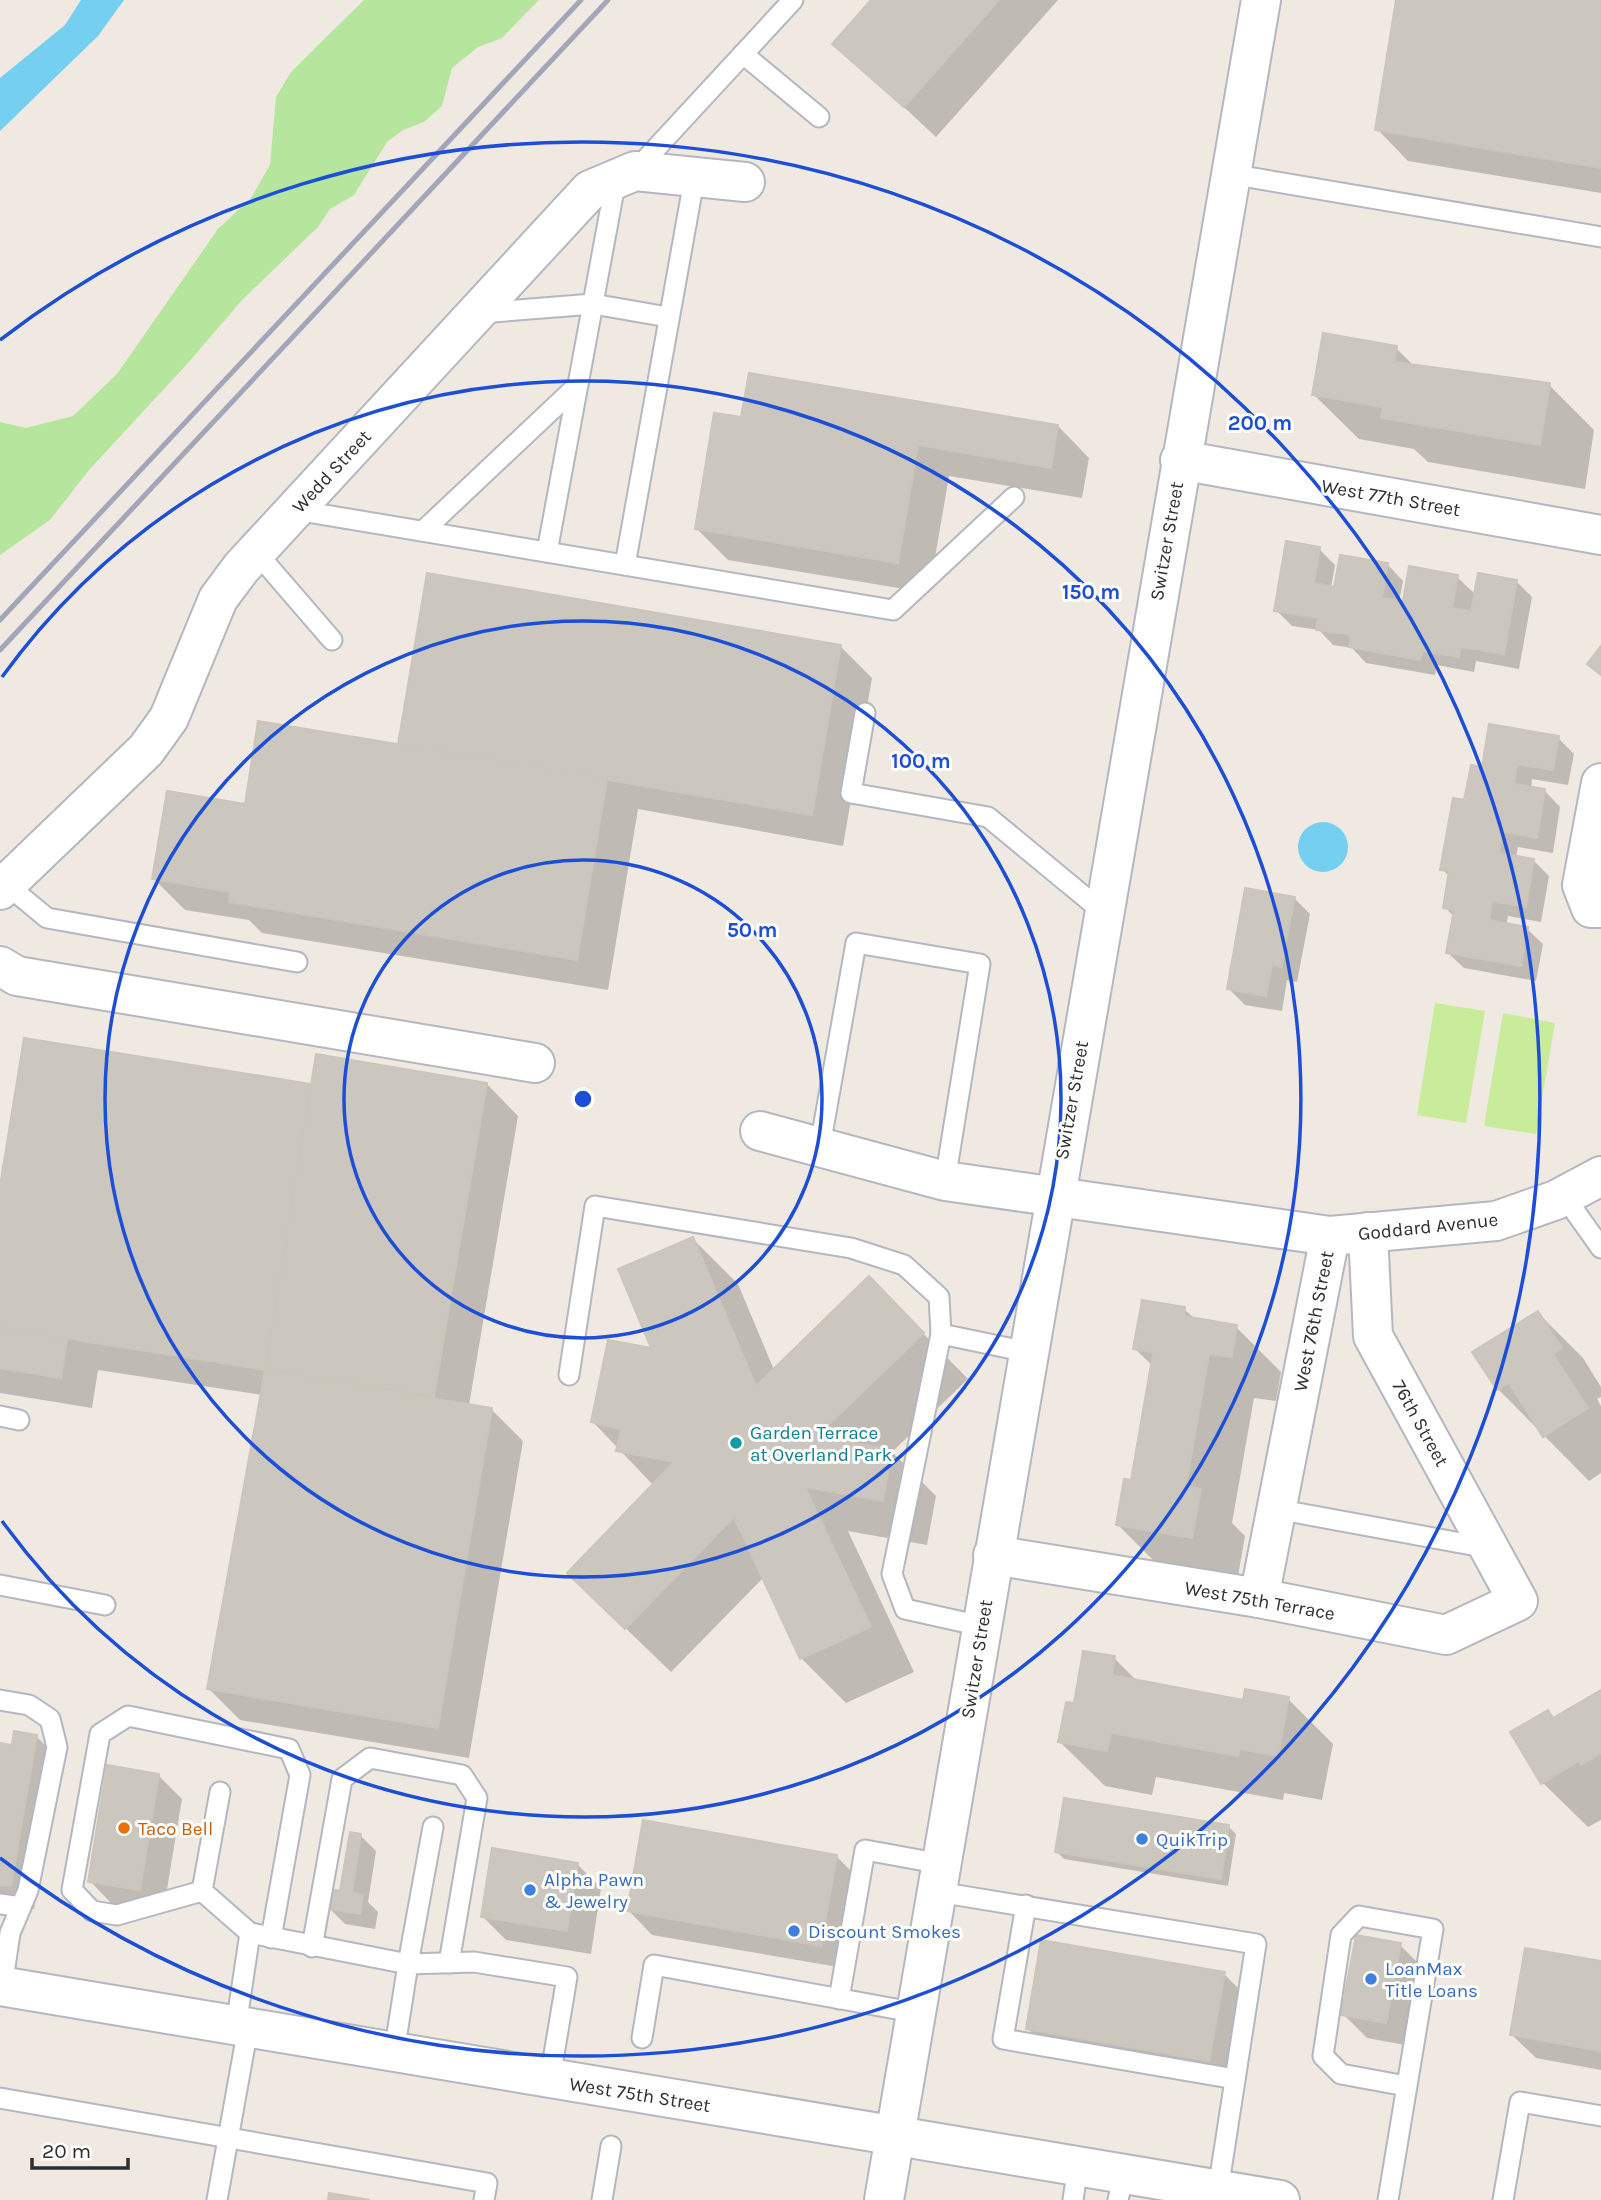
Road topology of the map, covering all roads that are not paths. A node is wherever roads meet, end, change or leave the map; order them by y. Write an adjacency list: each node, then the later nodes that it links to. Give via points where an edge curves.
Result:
1 (793, 0): 3 (lane)
2 (1261, 0): 5 (street, Switzer Street)
3 (743, 54): 4 (lane); 6 (lane)
4 (819, 117)
5 (1230, 174): 9 (lane); 14 (street, Switzer Street)
6 (625, 175): 7 (street); 10 (lane); 11 (street, Wedd Street, via 590,190)
7 (691, 177): 8 (street); 12 (lane)
8 (745, 182)
9 (1601, 237)
10 (593, 304): 11 (lane); 12 (lane); 13 (lane)
11 (475, 314): 16 (street, Wedd Street)
12 (668, 317): 21 (lane)
13 (578, 385): 17 (lane); 20 (lane)
14 (1180, 460): 18 (street, West 77th Street); 27 (street, Switzer Street)
15 (1014, 497): 21 (lane, via 893,610)
16 (295, 510): 17 (lane); 19 (street, Wedd Street)
17 (423, 531): 20 (lane)
18 (1601, 535)
19 (256, 552): 22 (lane); 25 (street, Wedd Street, via 218,599 169,718 146,750)
20 (547, 552): 21 (lane)
21 (625, 565)
22 (332, 640)
23 (865, 713): 27 (lane, via 851,793 988,817)
24 (1601, 783): 26 (street, via 1582,885 1591,908)
25 (3, 887): 28 (lane, via 47,918)
26 (1601, 908)
27 (1103, 912): 35 (street, Switzer Street)
28 (297, 962)
29 (0, 966): 30 (street, via 17,976)
30 (535, 1063)
31 (760, 1131): 32 (street, West 76th Street)
32 (820, 1146): 34 (street, West 76th Street); 34 (lane, via 856,943 980,964)
33 (1601, 1176): 36 (street, Goddard Avenue)
34 (944, 1181): 35 (street, West 76th Street)
35 (1055, 1195): 38 (street, West 76th Street); 41 (street, Switzer Street)
36 (1564, 1196): 37 (street, Goddard Avenue, via 1496,1221); 39 (lane)
37 (1368, 1232): 38 (street, Goddard Avenue); 44 (street, 76th Street, via 1373,1336)
38 (1330, 1236): 43 (street, West 76th Street)
39 (1601, 1248)
40 (941, 1334): 41 (lane); 42 (lane, via 939,1297 904,1265 851,1248 595,1206); 50 (lane, via 892,1574 905,1609)
41 (1028, 1352): 45 (street, Switzer Street)
42 (569, 1376)
43 (1276, 1509): 44 (lane); 47 (street, West 76th Street)
44 (1489, 1548): 48 (street, 76th Street)
45 (993, 1555): 47 (street, West 75th Terrace); 50 (street, Switzer Street)
46 (0, 1585): 49 (lane)
47 (1259, 1598): 48 (street, West 75th Terrace, via 1446,1635)
48 (1518, 1601)
49 (105, 1605)
50 (981, 1626): 54 (street, Switzer Street)
51 (0, 1700): 58 (lane, via 29,1705 50,1719 57,1747)
52 (220, 1792): 55 (lane)
53 (433, 1827): 63 (lane)
54 (940, 1878): 57 (lane); 65 (lane, via 865,1850); 66 (street, Switzer Street)
55 (202, 1891): 59 (lane); 60 (lane, via 117,1915 92,1911 72,1890 100,1734 128,1716 289,1749 300,1774)
56 (0, 1903): 58 (lane)
57 (1026, 1905): 71 (lane, via 1256,1944); 71 (lane, via 1003,2039)
58 (21, 1907): 64 (lane, via 10,1933)
59 (250, 1933): 60 (lane); 67 (lane)
60 (271, 1938): 61 (lane)
61 (312, 1947): 62 (lane, via 342,1779 370,1758 462,1775 478,1798); 63 (lane)
62 (449, 1963): 63 (lane); 70 (lane, via 474,1962 567,1977)
63 (408, 1964): 69 (lane)
64 (1, 1987): 67 (street, West 75th Street)
65 (839, 1999): 66 (lane); 68 (lane, via 654,1965)
66 (918, 2013): 75 (street, Switzer Street)
67 (242, 2027): 69 (street, West 75th Street); 76 (lane)
68 (642, 2038)
69 (394, 2053): 70 (street, West 75th Street)
70 (550, 2078): 75 (street, West 75th Street)
71 (1235, 2078): 80 (lane)
72 (1406, 2086): 72 (lane, via 1433,1930 1359,1916 1341,1935 1322,2056 1341,2074); 86 (lane)
73 (0, 2098): 76 (lane)
74 (1601, 2116): 87 (lane, via 1520,2102)
75 (895, 2136): 78 (street, West 75th Street); 84 (street, Switzer Street)
76 (229, 2137): 81 (lane); 82 (lane, via 487,2183)
77 (611, 2146): 83 (lane)
78 (1075, 2183): 79 (street, West 75th Street)
79 (1121, 2187): 80 (street, West 75th Street)
80 (1218, 2190): 85 (street, West 75th Street)
81 (217, 2200)
82 (484, 2200)
83 (601, 2200)
84 (884, 2200)
85 (1280, 2200)
86 (1388, 2200)
87 (1503, 2200)

